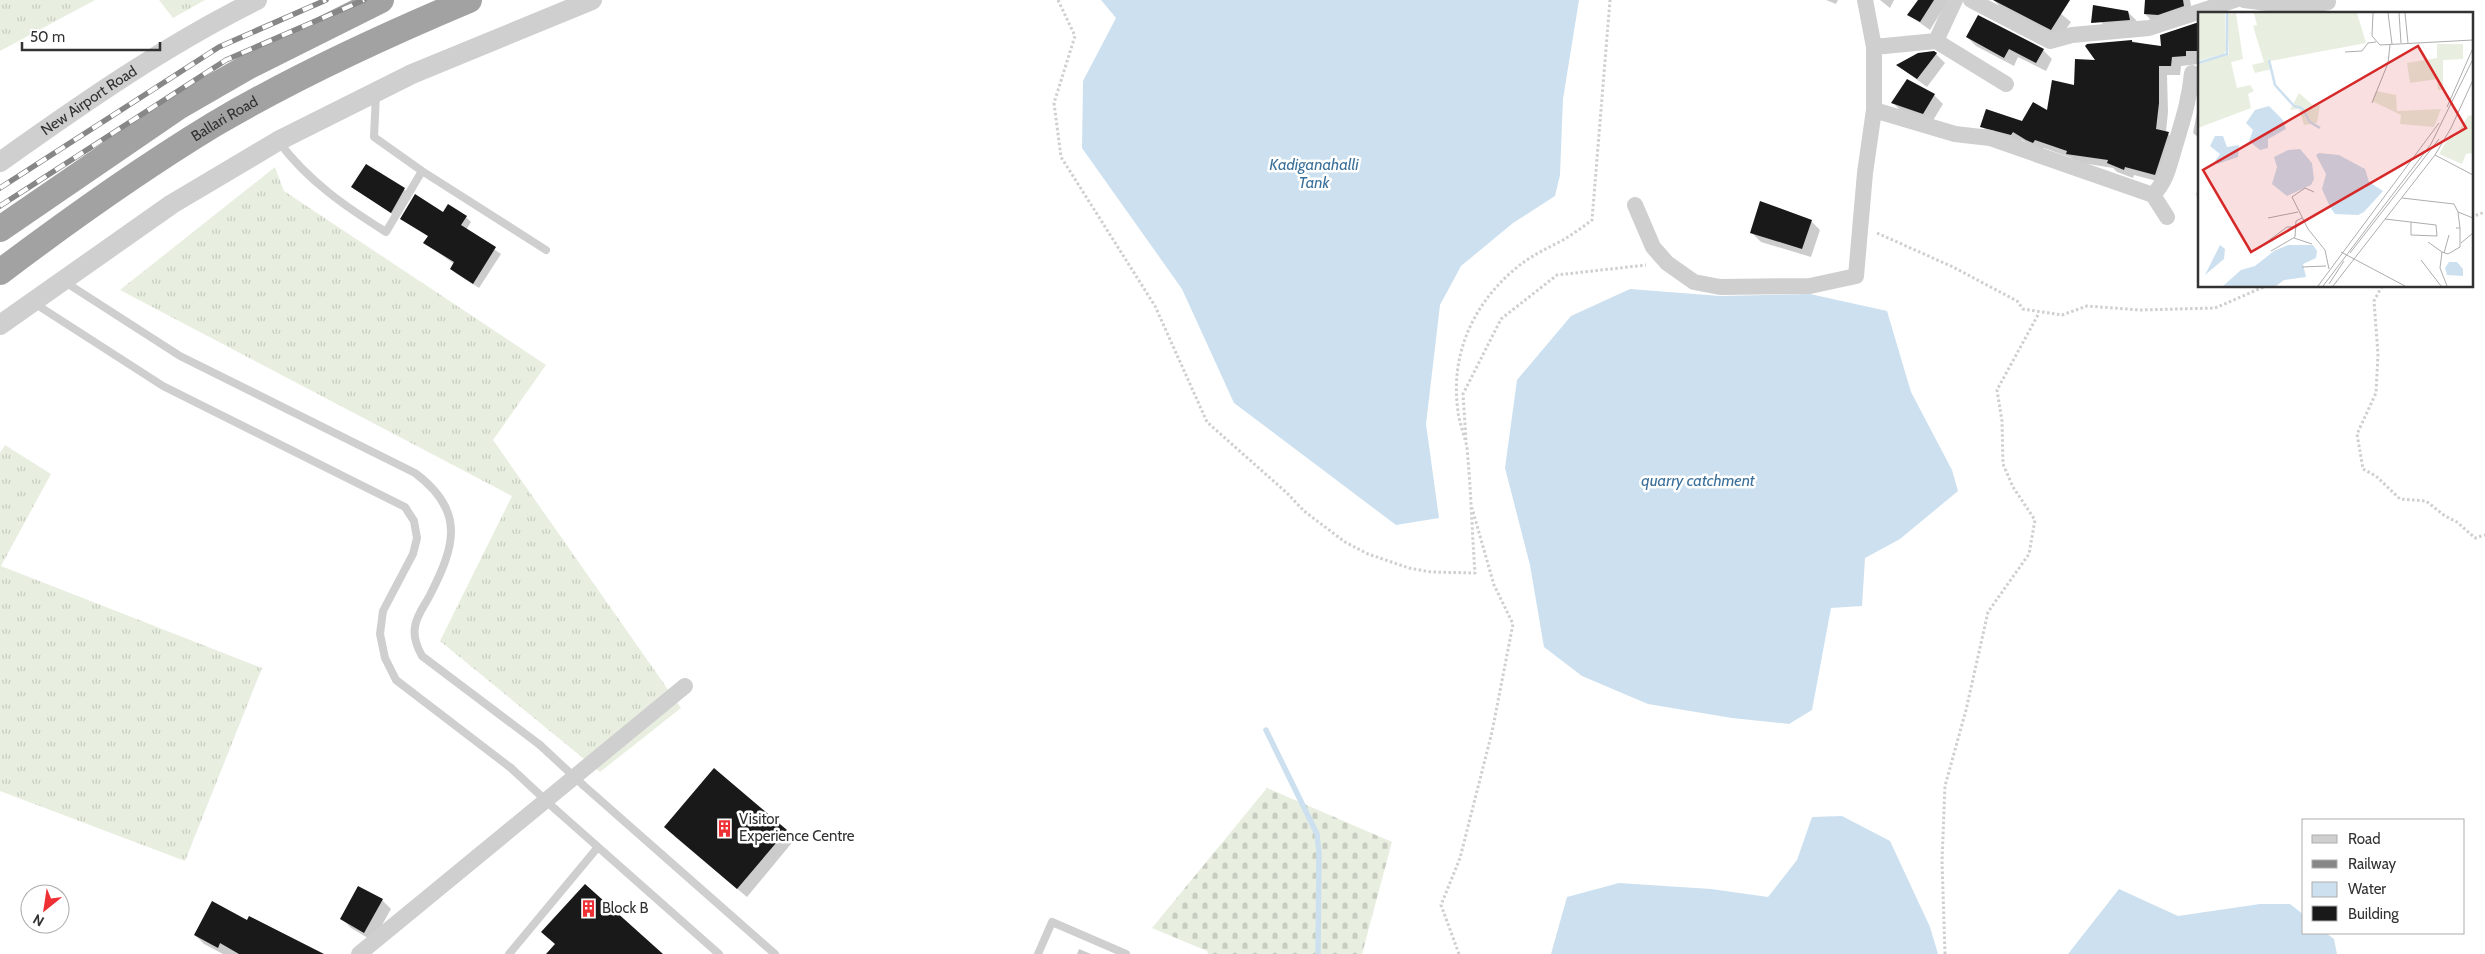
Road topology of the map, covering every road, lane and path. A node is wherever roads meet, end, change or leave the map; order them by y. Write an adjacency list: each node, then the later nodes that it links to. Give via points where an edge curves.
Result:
1 (257, 0): 22 (street, New Airport Road, via 203,26 130,72)
2 (381, 0): 30 (highway, via 260,60 178,106)
3 (469, 0): 33 (highway, Ballari Road, via 383,36 213,125 70,219)
4 (592, 0): 19 (street)
5 (1058, 0): 40 (path, via 1075,36 1054,103 1061,157 1155,306 1207,422 1304,511 1345,542 1388,562 1431,572 1475,573)
6 (1610, 0): 40 (path, via 1592,220 1515,269 1477,313 1462,346 1457,378 1458,412)
7 (1865, 0): 16 (street)
8 (1955, 0): 15 (street)
9 (1971, 0): 13 (street, via 2050,40 2149,28)
10 (2235, 0): 14 (street)
11 (2244, 0): 12 (street, via 2298,7)
12 (2328, 2)
13 (2198, 12)
14 (2198, 12)
15 (1936, 41): 16 (street); 18 (street)
16 (1874, 47): 20 (street)
17 (2192, 73): 24 (street, via 2189,104 2169,170)
18 (2006, 84)
19 (376, 92): 21 (street); 23 (lane, via 374,137)
20 (1874, 110): 24 (street, via 1955,134 1990,138); 29 (street)
21 (278, 141): 23 (lane, via 294,162 339,202 386,232); 34 (street, via 172,204)
22 (0, 162)
23 (422, 171): 31 (lane)
24 (2153, 196): 27 (street)
25 (1635, 205): 32 (street, via 1654,247)
26 (2485, 212): 28 (path)
27 (2167, 217)
28 (2472, 217)
29 (1860, 225): 32 (street, via 1856,276 1810,286 1720,287 1694,282); 38 (path, via 1953,267 2017,301 2023,309)
30 (0, 229)
31 (546, 250)
32 (1667, 263): 40 (path, via 1557,275 1501,318 1463,394)
33 (0, 272)
34 (63, 281): 37 (street); 47 (lane, bridge, via 180,356 416,473 428,482 446,508 452,539 444,568 416,622 417,647 422,656 540,745)
35 (2261, 288): 38 (path, via 2215,308 2140,310 2087,306 2062,315)
36 (2381, 288): 41 (path, via 2374,301 2378,354 2376,393 2357,434 2363,469 2376,476 2400,498 2426,501 2475,538)
37 (33, 302): 39 (street); 43 (lane, bridge, via 163,386 404,508 414,521 417,538 413,554 383,610 380,634 385,658 396,680 511,768)
38 (2040, 313): 51 (path, via 1997,390 2003,464 2013,487 2035,520 2029,554 1988,612 1945,786 1942,861)
39 (0, 325)
40 (1466, 445): 50 (path, via 1471,505 1494,585 1513,624 1492,732 1460,858 1442,905)
41 (2485, 534)
42 (686, 686): 44 (street)
43 (598, 848): 45 (lane); 46 (lane)
44 (359, 954)
45 (509, 954)
46 (719, 954)
47 (775, 954)
48 (1038, 954): 49 (lane, via 1052,922)
49 (1126, 954)
50 (1459, 954)
51 (1946, 954)

